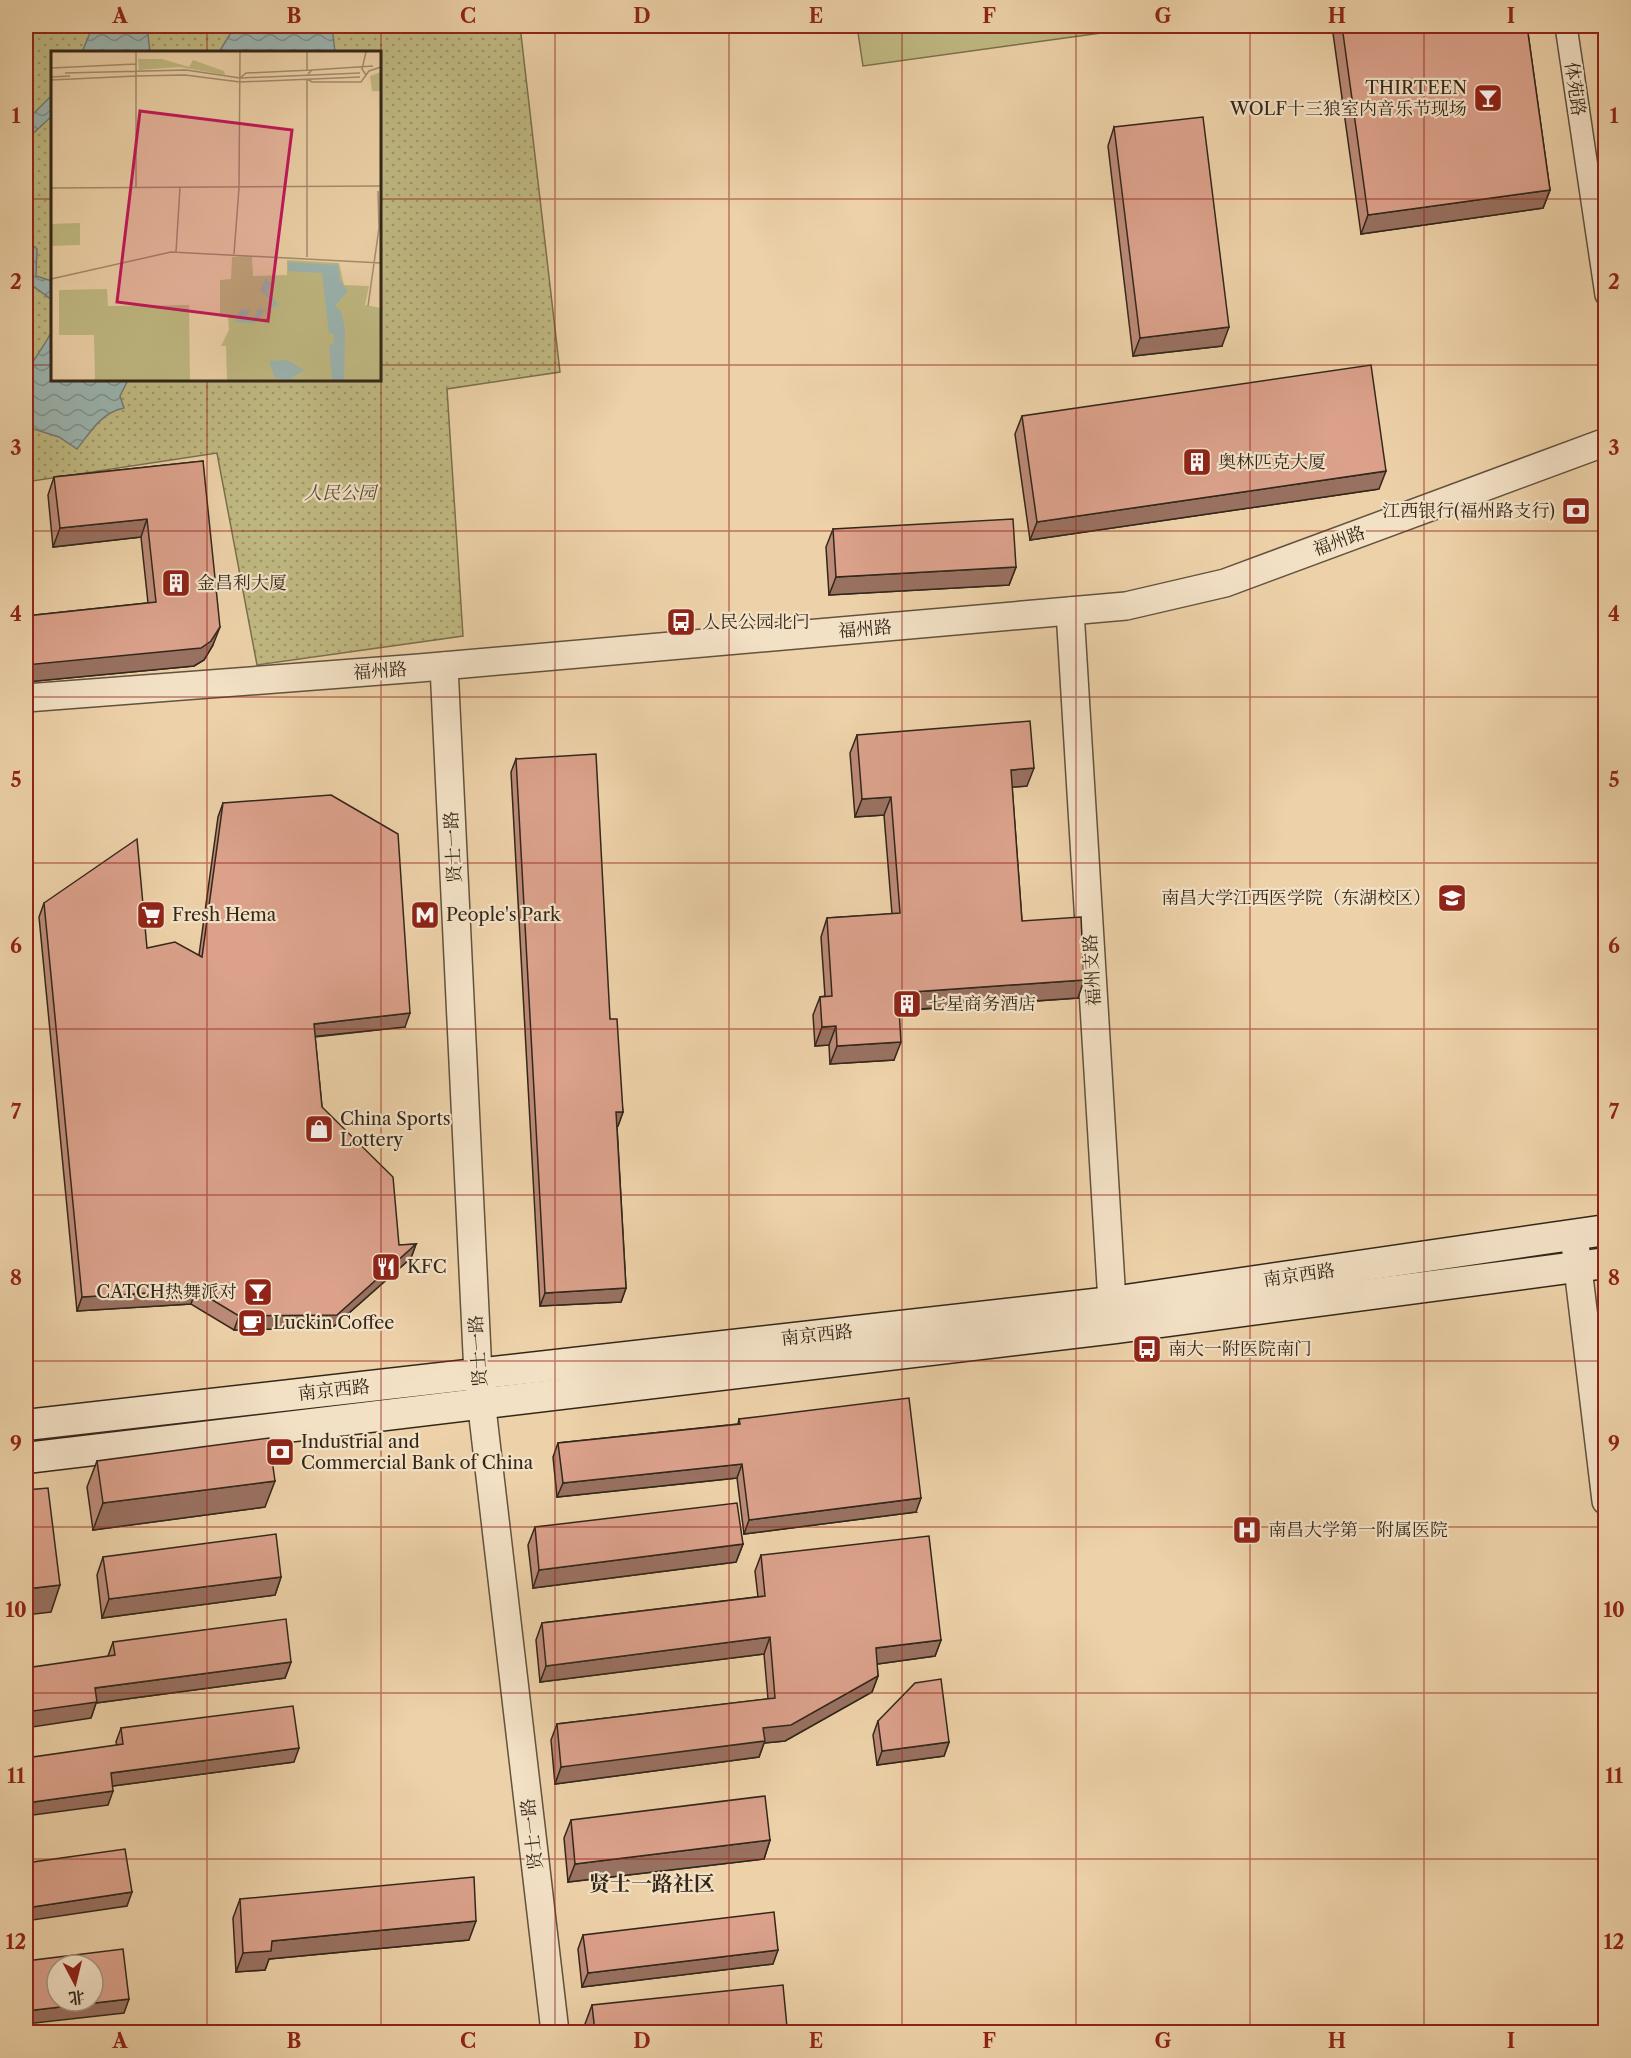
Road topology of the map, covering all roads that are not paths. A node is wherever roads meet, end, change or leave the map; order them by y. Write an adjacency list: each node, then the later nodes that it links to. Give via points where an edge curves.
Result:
1 (1566, 26): 2 (street, 体苑路)
2 (1605, 295)
3 (1605, 442): 4 (street, 福州路, via 1225,583 1126,606)
4 (1070, 611): 5 (street, 福州路); 10 (street, 福州支路)
5 (444, 666): 6 (street, 福州路); 11 (street, 贤士一路)
6 (26, 698)
7 (1605, 1230): 8 (main road, 南京西路)
8 (1574, 1235): 9 (street); 10 (main road, 南京西路)
9 (1592, 1265): 10 (main road, 南京西路); 15 (street)
10 (1113, 1315): 11 (main road, 南京西路); 12 (main road, 南京西路)
11 (478, 1374): 12 (street, 贤士一路); 13 (main road, 南京西路)
12 (482, 1403): 14 (main road, 南京西路); 16 (street, 贤士一路)
13 (26, 1425)
14 (26, 1458)
15 (1605, 1501)
16 (555, 2032)

